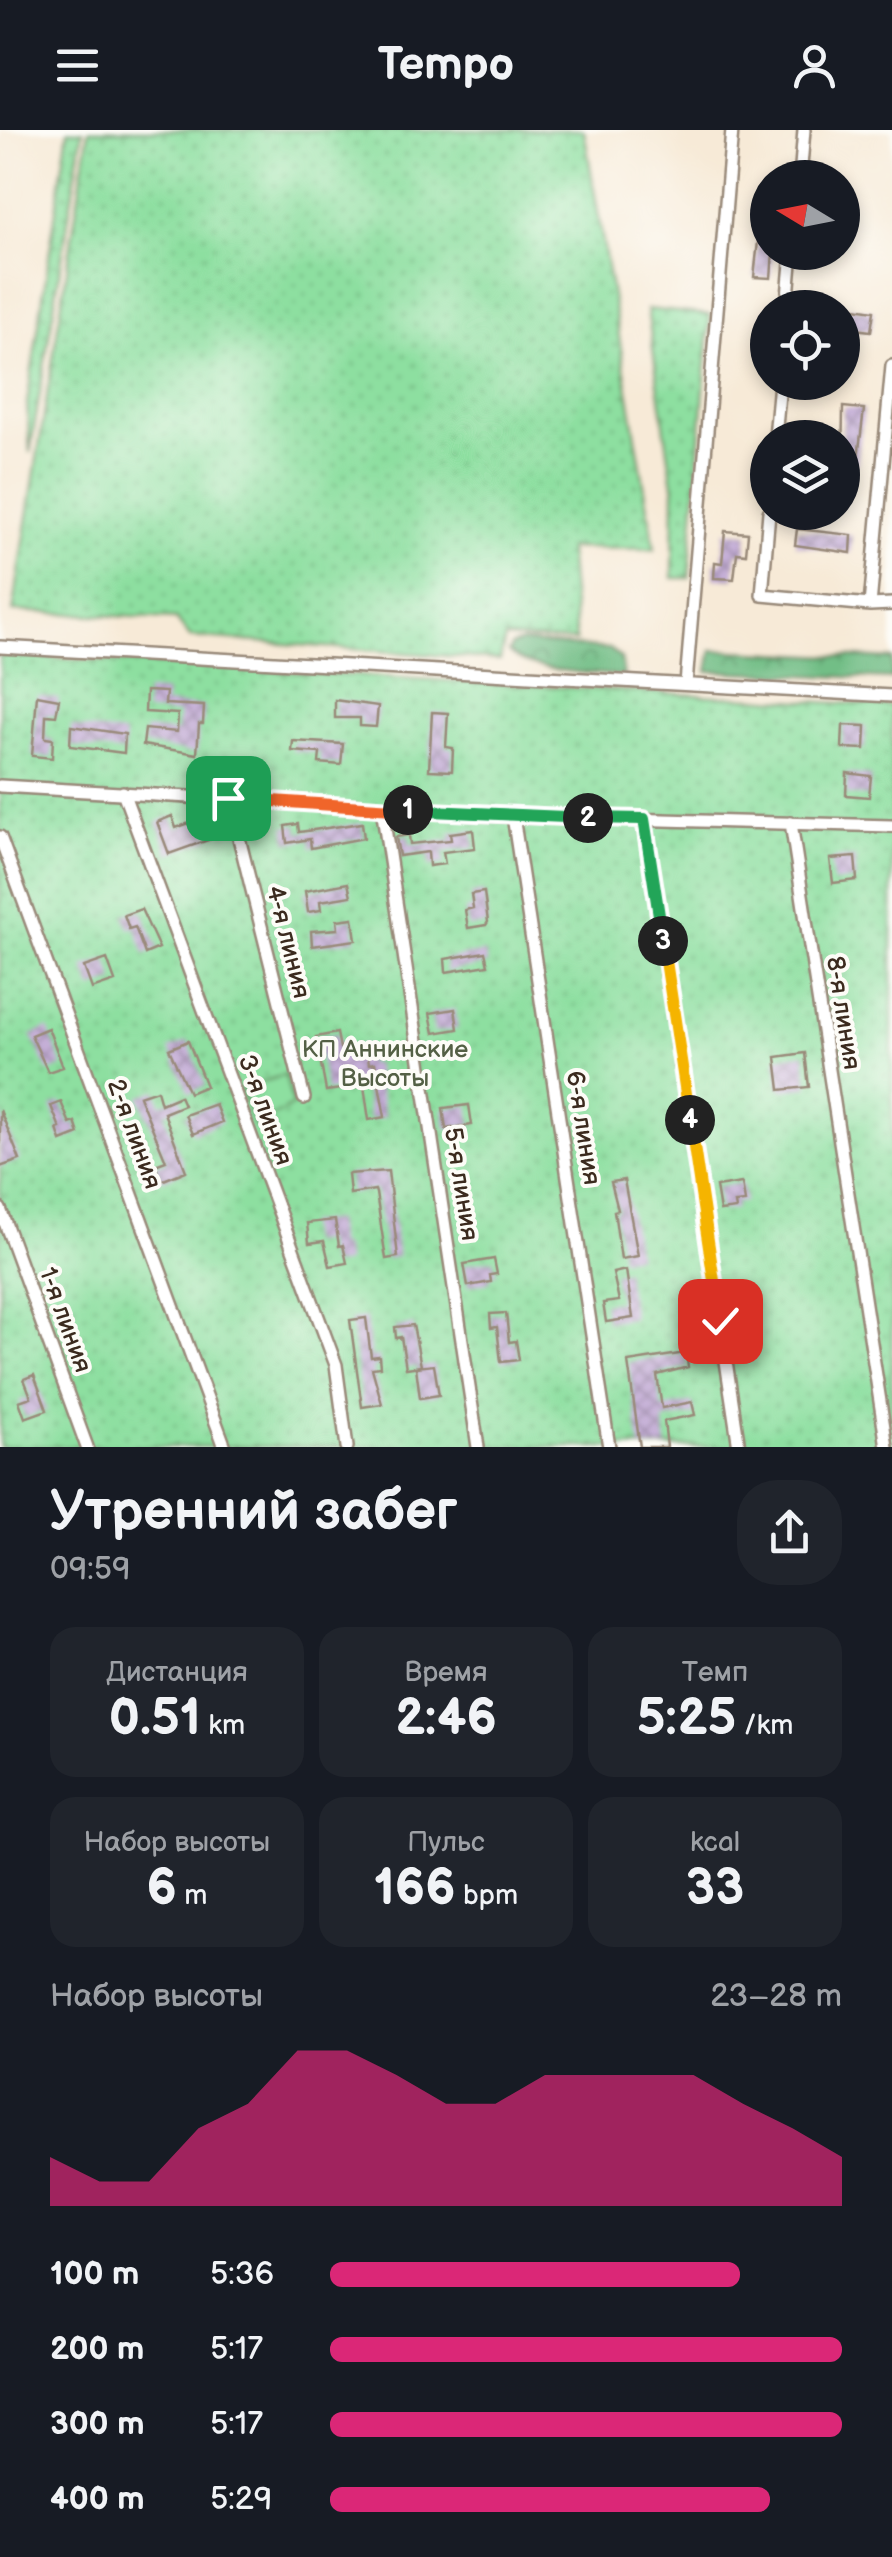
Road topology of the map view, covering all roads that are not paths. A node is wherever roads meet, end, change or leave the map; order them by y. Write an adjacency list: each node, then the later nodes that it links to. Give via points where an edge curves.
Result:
1 (732, 130): 9 (street)
2 (804, 130): 3 (street)
3 (802, 160)
4 (892, 366): 7 (street)
5 (767, 530): 7 (street, via 762,595)
6 (892, 604): 7 (street)
7 (870, 605)
8 (0, 646): 9 (street)
9 (686, 684): 10 (street)
10 (892, 696)
11 (0, 786): 12 (street)
12 (123, 792): 13 (street); 24 (street, 3-я линия, via 336,1365)
13 (228, 798): 14 (street); 20 (street, 4-я линия)
14 (382, 808): 15 (street); 25 (street, 5-я линия)
15 (514, 816): 16 (street); 26 (street, 6-я линия)
16 (644, 819): 17 (street); 27 (street)
17 (792, 824): 18 (street); 28 (street, 8-я линия)
18 (892, 826)
19 (0, 838): 23 (street, 2-я линия)
20 (304, 1098)
21 (0, 1209): 22 (street, 1-я линия)
22 (88, 1447)
23 (225, 1447)
24 (348, 1447)
25 (478, 1447)
26 (609, 1447)
27 (738, 1447)
28 (887, 1447)

